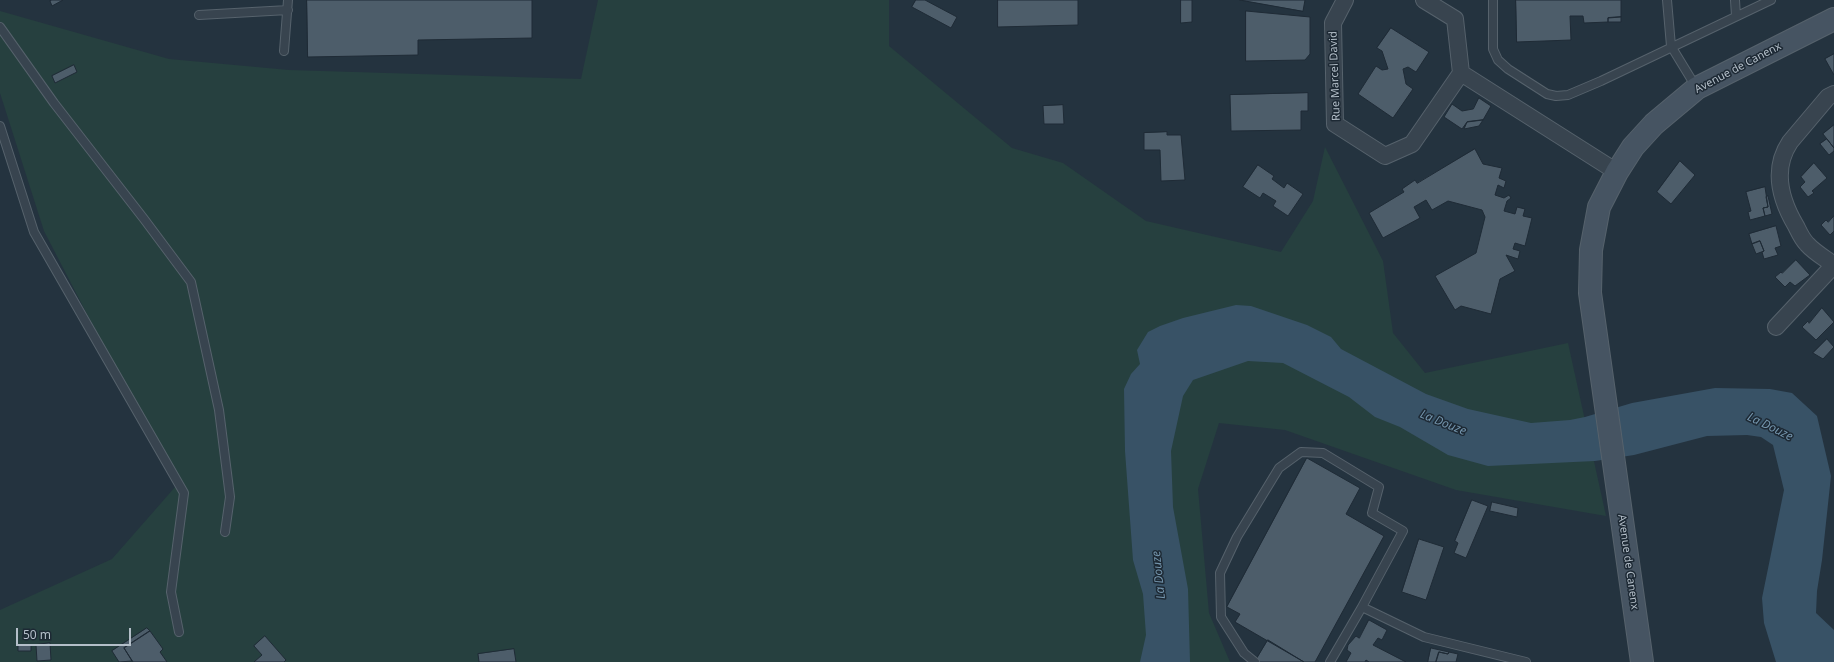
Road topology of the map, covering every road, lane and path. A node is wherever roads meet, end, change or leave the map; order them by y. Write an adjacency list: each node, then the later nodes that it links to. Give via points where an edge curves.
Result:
1 (288, 0): 8 (lane)
2 (1345, 0): 15 (street, Rue Marcel David, via 1333,23 1335,124 1385,156 1412,144)
3 (1424, 0): 15 (street, via 1455,19)
4 (1493, 0): 13 (lane, via 1493,49 1498,60 1547,94 1568,95)
5 (1667, 0): 13 (lane)
6 (1735, 0): 10 (lane)
7 (1771, 0): 10 (lane)
8 (288, 10): 9 (lane); 14 (lane)
9 (199, 15)
10 (1736, 16): 13 (lane)
11 (1834, 19): 16 (main road, Avenue de Canenx)
12 (0, 27): 22 (lane, via 54,103 191,282 219,410 230,496)
13 (1671, 46): 16 (lane)
14 (284, 51)
15 (1461, 73): 19 (street)
16 (1697, 88): 19 (main road, Avenue de Canenx, via 1654,124 1633,147)
17 (1834, 94): 20 (street, via 1828,97 1785,149 1780,171 1783,201 1788,213 1807,245)
18 (0, 126): 24 (lane, via 34,232 184,493 171,592)
19 (1617, 172): 28 (main road, Avenue de Canenx, via 1599,207 1591,250 1590,293)
20 (1834, 265): 21 (street)
21 (1776, 327)
22 (225, 532)
23 (1362, 607): 25 (lane, via 1403,531 1372,513 1379,487 1323,453 1301,452 1279,468 1237,537 1220,573 1221,617 1244,653); 26 (lane); 27 (lane, via 1424,637)
24 (179, 632)
25 (1255, 662)
26 (1330, 662)
27 (1526, 662)
28 (1642, 662)

